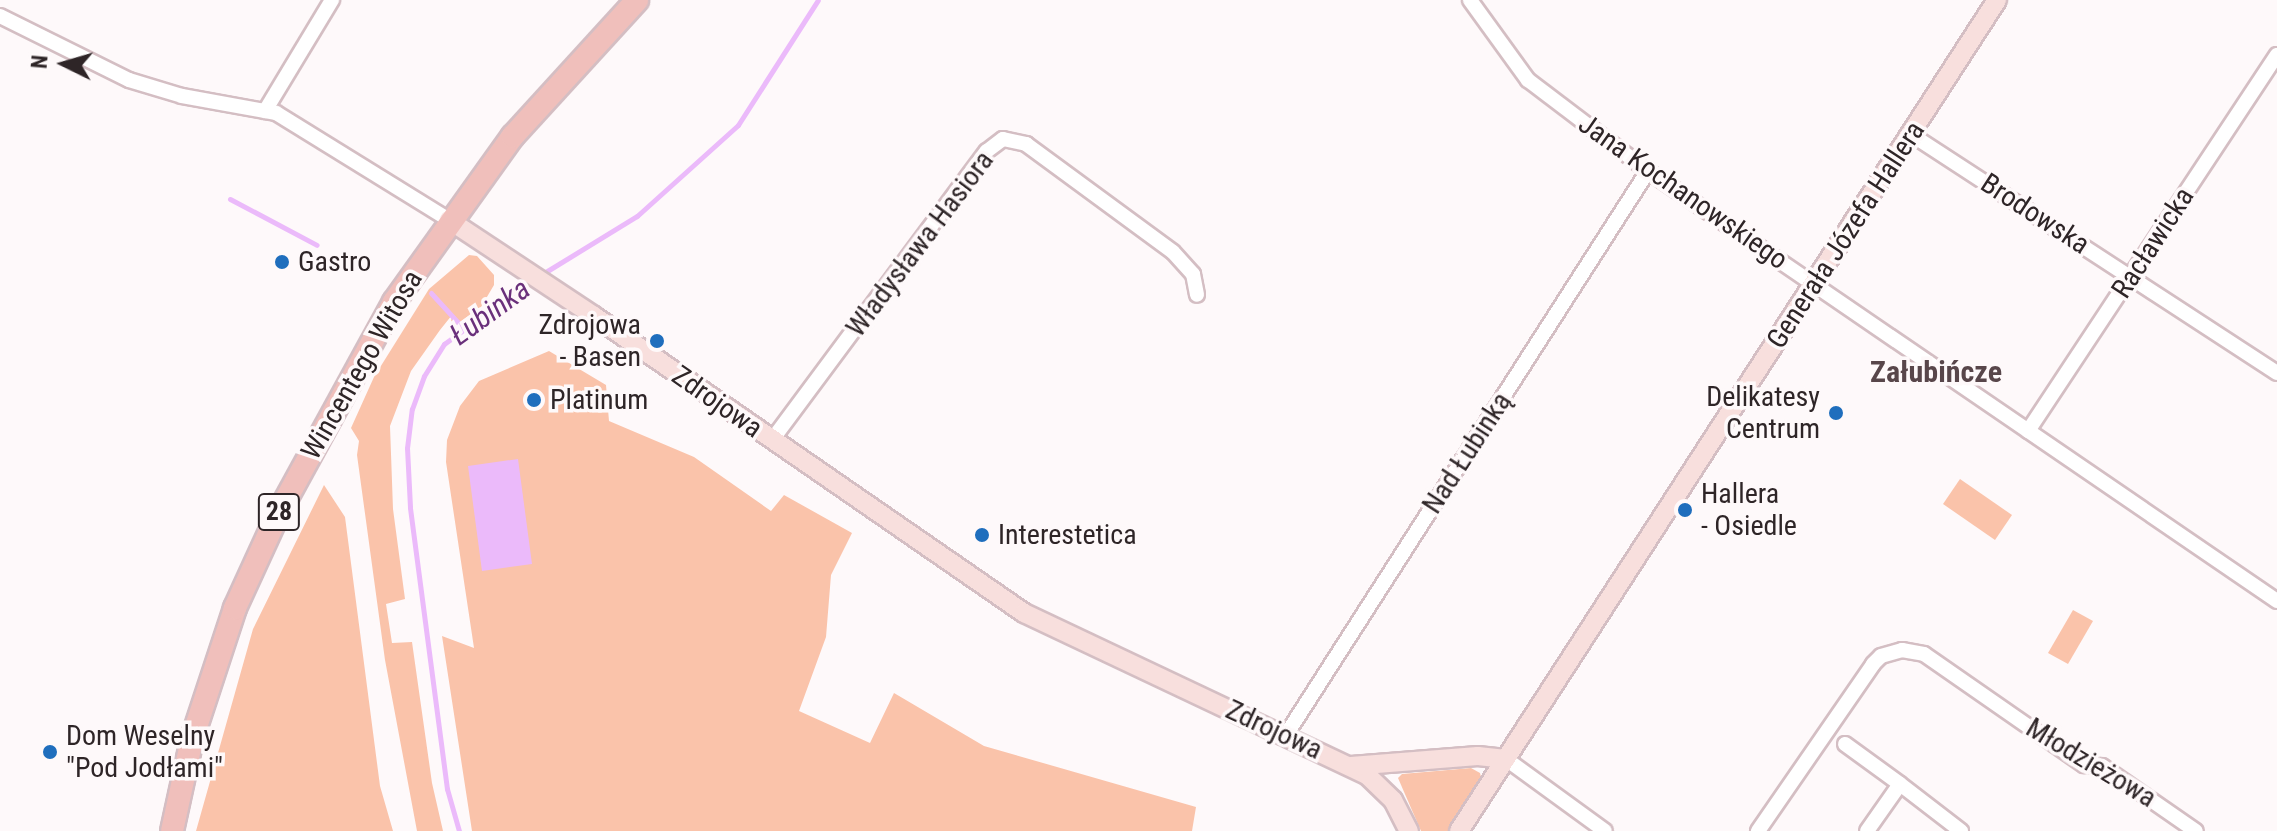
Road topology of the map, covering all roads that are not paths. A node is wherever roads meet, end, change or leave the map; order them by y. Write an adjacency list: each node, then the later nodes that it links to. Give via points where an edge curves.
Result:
1 (332, 0): 7 (street)
2 (637, 0): 10 (main road, Wincentego Witosa / 28, via 513,136)
3 (1470, 0): 9 (street, Jana Kochanowskiego, via 1528,80)
4 (1997, 0): 8 (street, Generała Józefa Hallera)
5 (0, 16): 7 (street, Zdrojowa, via 129,80)
6 (2277, 55): 11 (street, Racławicka)
7 (265, 111): 10 (street, Zdrojowa, via 295,123)
8 (1912, 135): 11 (street, Brodowska); 12 (street, Generała Józefa Hallera)
9 (1648, 171): 12 (street, Jana Kochanowskiego); 18 (street, Nad Łubinką)
10 (449, 220): 16 (street, Zdrojowa); 23 (main road, Wincentego Witosa / 28, via 394,302 255,562 217,656)
11 (2131, 276): 14 (street, Brodowska); 15 (street, Racławicka)
12 (1814, 286): 15 (street, Jana Kochanowskiego); 20 (street, Generała Józefa Hallera)
13 (1197, 295): 16 (street, Władysława Hasiora, via 1193,274 1173,252 1026,144 1003,139 987,151)
14 (2277, 373)
15 (2028, 431): 17 (street, Jana Kochanowskiego)
16 (772, 440): 18 (street, Zdrojowa, via 1024,613)
17 (2277, 601)
18 (1286, 735): 21 (street, Zdrojowa)
19 (1845, 744): 22 (street)
20 (1506, 759): 21 (street, via 1478,756); 25 (street, Generała Józefa Hallera); 26 (street)
21 (1351, 766): 24 (street, Zdrojowa, via 1383,788)
22 (1900, 784): 28 (street); 29 (street)
23 (172, 831)
24 (1409, 831)
25 (1459, 831)
26 (1605, 831)
27 (1758, 831): 30 (street, Młodzieżowa, via 1873,664 1902,650 1924,654 2084,765 2102,766)
28 (1867, 831)
29 (1961, 831)
30 (2196, 831)

